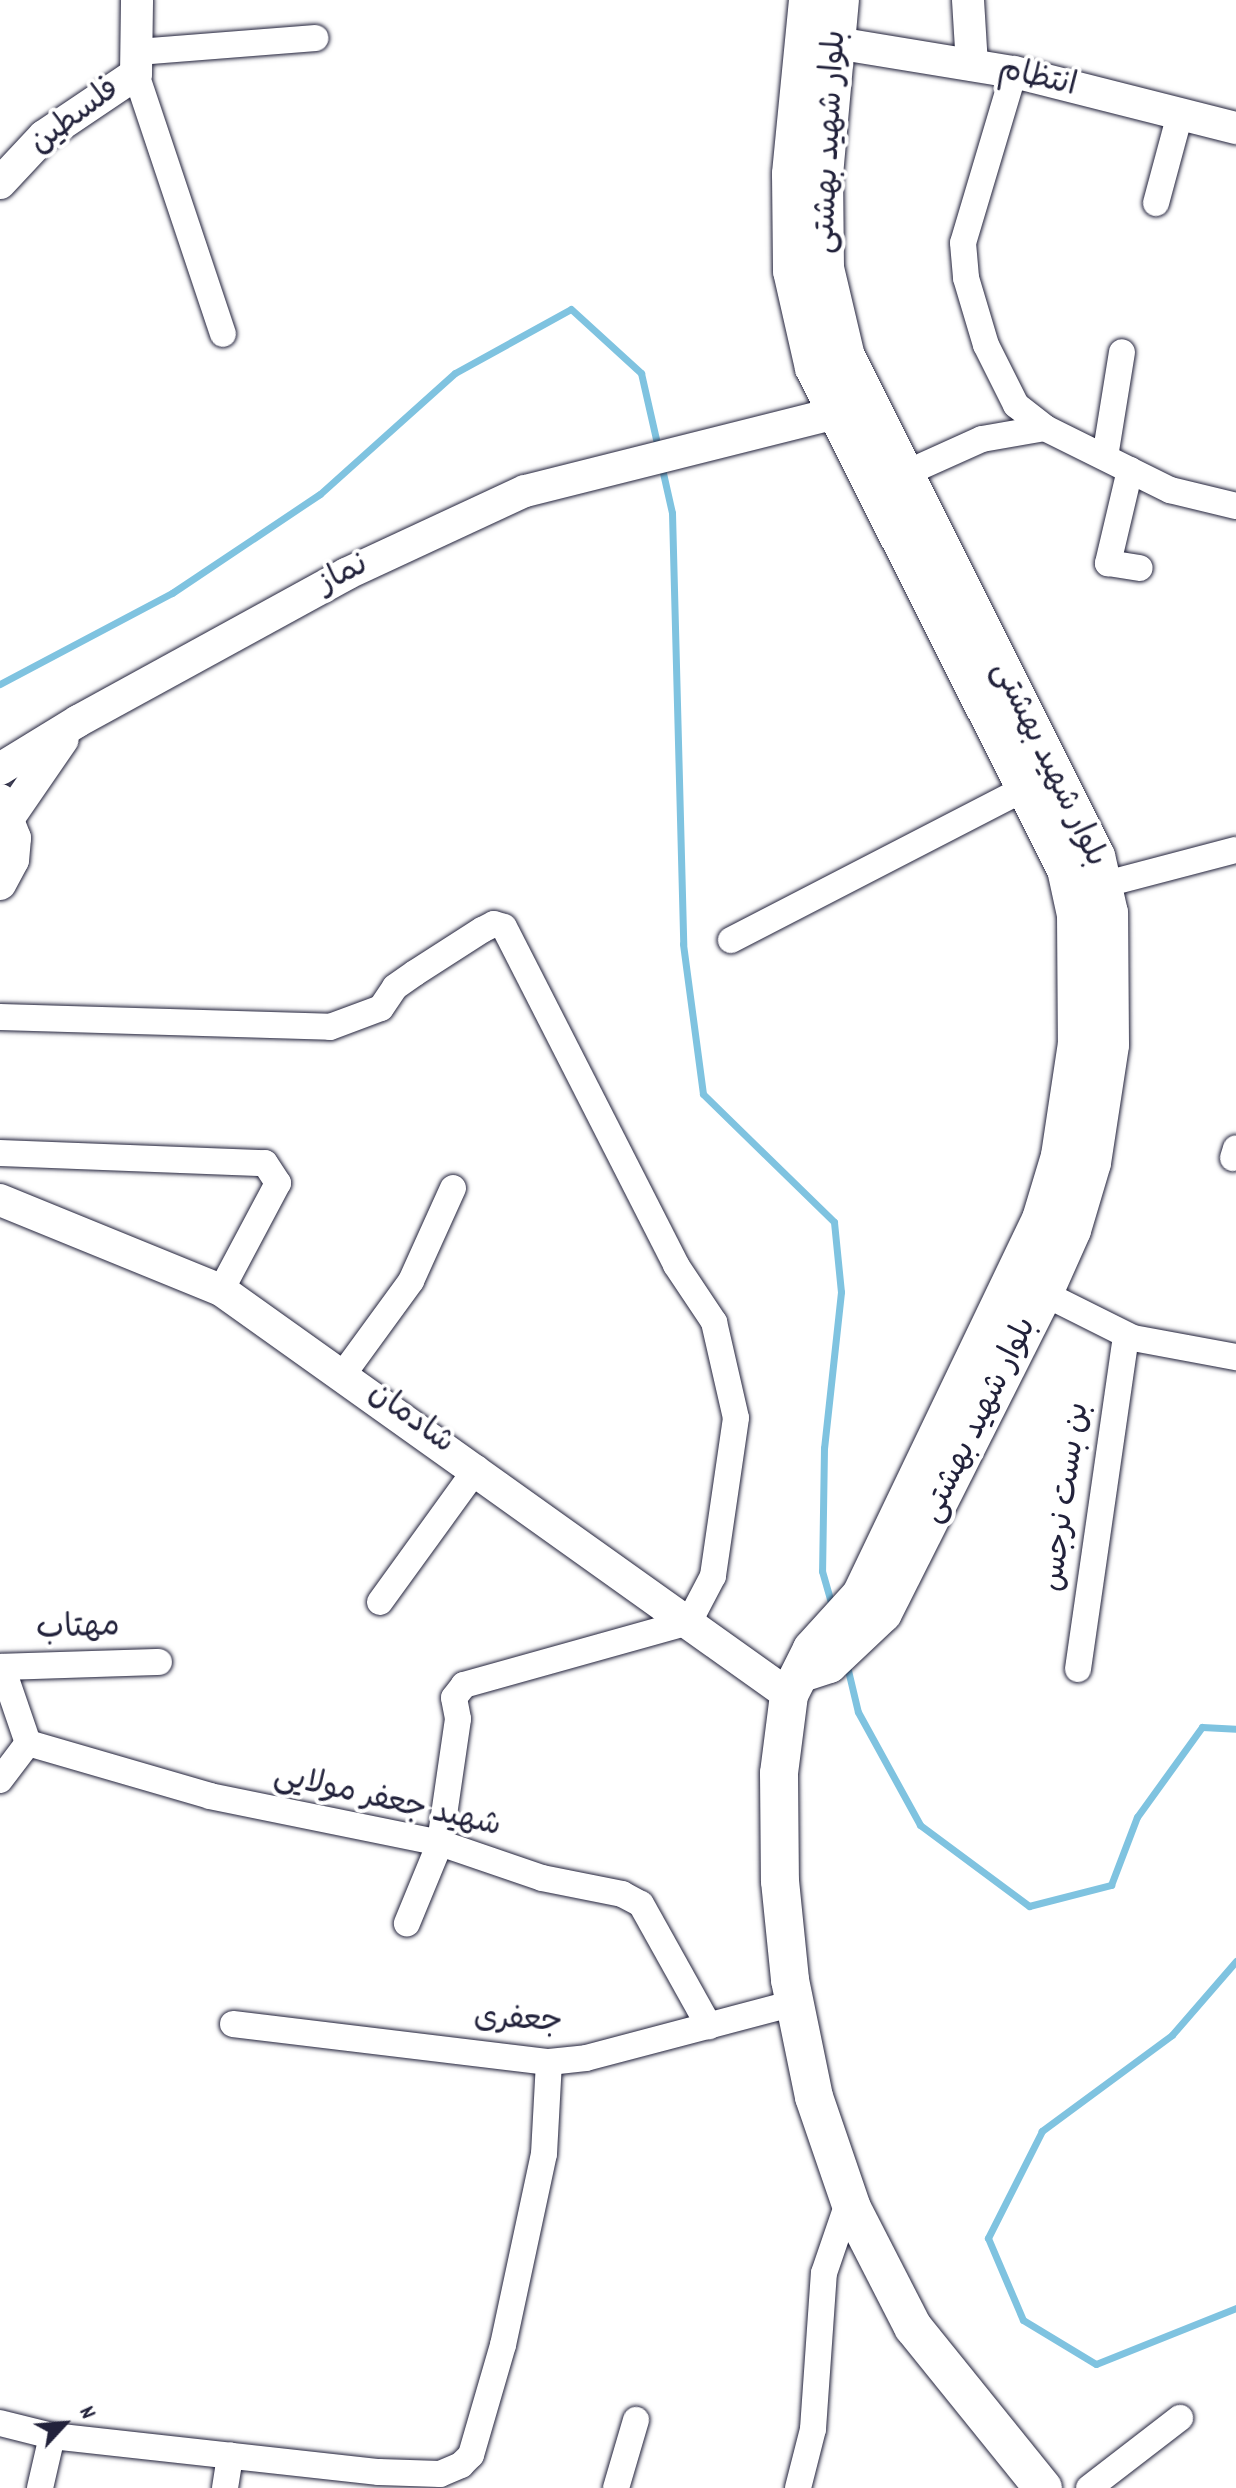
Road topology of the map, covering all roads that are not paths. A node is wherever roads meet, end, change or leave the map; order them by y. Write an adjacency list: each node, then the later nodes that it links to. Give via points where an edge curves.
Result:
1 (137, 0): 7 (street, فلسطین)
2 (808, 0): 16 (main road, بلوار شهید بهشتی, via 791,174 792,271 814,368)
3 (840, 0): 6 (main road, بلوار شهید بهشتی)
4 (968, 0): 8 (street)
5 (315, 38): 7 (street)
6 (836, 43): 8 (street, انتظام); 20 (main road, بلوار شهید بهشتی, via 824,175 825,268 846,357)
7 (137, 63): 12 (street, فلسطین, via 44,136); 14 (street)
8 (972, 65): 9 (street, انتظام)
9 (1014, 72): 10 (street, انتظام); 17 (street, via 963,243 966,278 986,345 1016,405)
10 (1180, 114): 11 (street, انتظام); 13 (street)
11 (1236, 128)
12 (0, 183)
13 (1156, 203)
14 (223, 334)
15 (1122, 352): 18 (street)
16 (835, 413): 23 (main road, بلوار شهید بهشتی); 24 (street, نماز, via 525,491 401,549)
17 (1045, 428): 18 (street); 20 (street, via 982,439)
18 (1105, 457): 19 (street)
19 (1130, 470): 21 (street, via 1170,490); 22 (street, via 1108,563)
20 (902, 475): 23 (main road, بلوار شهید بهشتی)
21 (1236, 506)
22 (1140, 568)
23 (976, 657): 26 (main road, بلوار شهید بهشتی); 30 (main road, بلوار شهید بهشتی)
24 (78, 721): 25 (street, نماز); 27 (street)
25 (0, 769)
26 (1025, 788): 31 (street); 36 (main road, بلوار شهید بهشتی, via 1074,892 1077,1043 1060,1156)
27 (5, 808): 29 (street, via 13,860)
28 (1236, 850): 30 (street)
29 (0, 884)
30 (1106, 884): 36 (main road, بلوار شهید بهشتی, via 1108,1059 1092,1163 1072,1230)
31 (731, 940)
32 (0, 1017): 43 (street, via 330,1027 381,1008 395,987 415,973 482,930 494,924 504,927 676,1265 714,1322 729,1371 736,1418 713,1576)
33 (0, 1153): 37 (street, via 265,1163 278,1183)
34 (453, 1188): 40 (street, via 411,1281)
35 (0, 1200): 37 (street, شادمان)
36 (1029, 1286): 38 (street); 47 (main road, بلوار شهید بهشتی, via 872,1604)
37 (221, 1290): 40 (street, شادمان)
38 (1126, 1335): 39 (street); 46 (street, بن بست نرجس)
39 (1236, 1357)
40 (344, 1373): 41 (street, شادمان)
41 (477, 1468): 42 (street); 43 (street, شادمان)
42 (380, 1602)
43 (689, 1622): 47 (street, شادمان); 50 (street, via 464,1685 454,1698 458,1719)
44 (159, 1662): 45 (street, مهتاب)
45 (1, 1667): 48 (street)
46 (1078, 1669)
47 (808, 1670): 52 (main road, via 779,1773 780,1881)
48 (28, 1743): 49 (street); 50 (street, شهید جعفر مولایی, via 210,1796)
49 (0, 1780)
50 (440, 1843): 51 (street); 54 (street, شهید جعفر مولایی, via 542,1878 622,1894 641,1904)
51 (407, 1923)
52 (794, 2003): 54 (street, جعفری); 56 (main road, via 814,2097)
53 (233, 2024): 55 (street, جعفری)
54 (709, 2026): 55 (street, جعفری, via 586,2058)
55 (549, 2062): 61 (street, via 544,2154 503,2345 471,2455 440,2474)
56 (849, 2200): 65 (street, via 824,2273 813,2429); 66 (main road, via 913,2327)
57 (1180, 2418): 67 (street)
58 (636, 2420): 64 (street)
59 (0, 2423): 60 (street)
60 (52, 2436): 61 (street); 62 (street)
61 (230, 2455): 63 (street)
62 (40, 2488)
63 (225, 2488)
64 (616, 2488)
65 (798, 2488)
66 (1043, 2488)
67 (1089, 2488)

